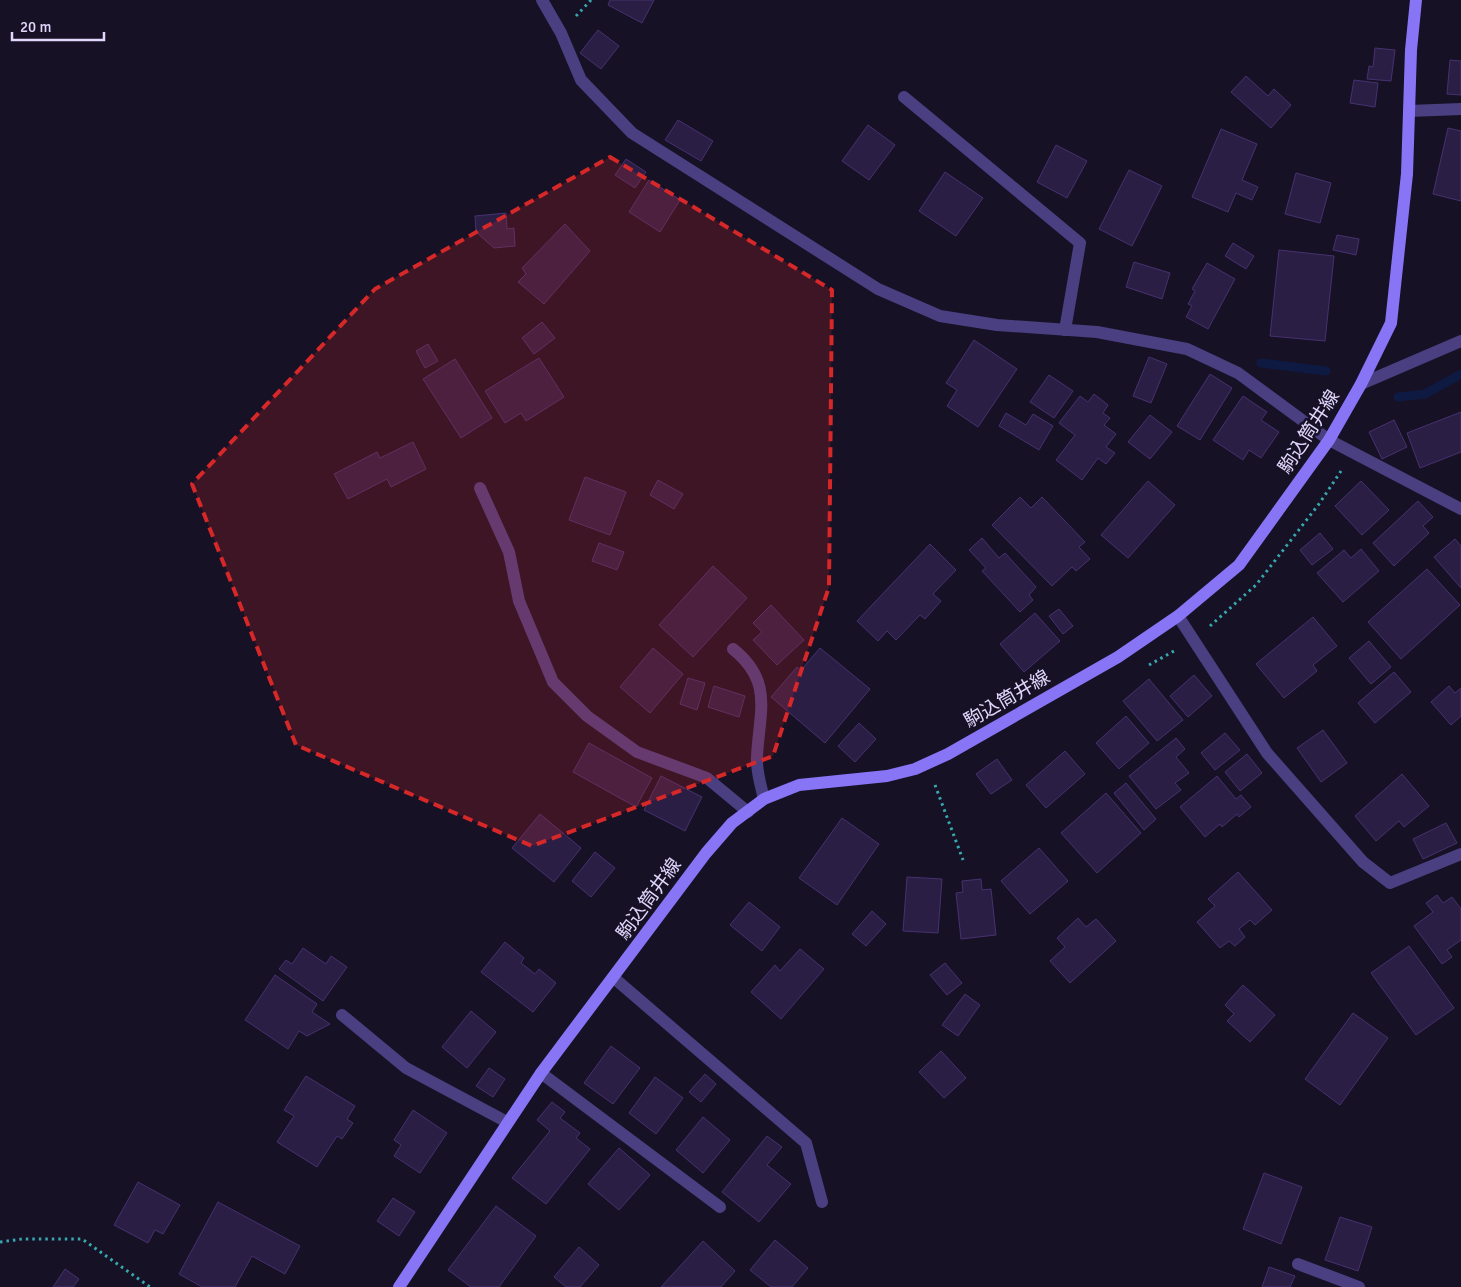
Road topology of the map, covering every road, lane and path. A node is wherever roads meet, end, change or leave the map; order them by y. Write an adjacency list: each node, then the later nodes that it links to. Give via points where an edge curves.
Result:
1 (542, 0): 6 (street, via 581,80 632,133 878,289 940,316 998,325)
2 (1416, 0): 5 (main road, 駒込筒井線)
3 (904, 97): 6 (street, via 1080,243)
4 (1461, 109): 5 (street)
5 (1409, 111): 8 (main road, 駒込筒井線, via 1407,174 1391,323)
6 (1066, 330): 9 (street, via 1097,332 1187,349 1238,373)
7 (1461, 341): 8 (street)
8 (1361, 384): 9 (main road, 駒込筒井線)
9 (1329, 440): 11 (street); 12 (main road, 駒込筒井線, via 1239,565)
10 (480, 488): 15 (street, via 509,552 519,601 553,682 587,716 637,752 708,778)
11 (1461, 509)
12 (1178, 616): 14 (main road, 駒込筒井線, via 1118,657 932,762 887,776 799,785); 16 (street, via 1267,753 1363,862 1390,883)
13 (732, 649): 14 (street, via 749,662 760,687 762,714 756,760)
14 (764, 799): 15 (main road, 駒込筒井線)
15 (748, 812): 17 (main road, 駒込筒井線, via 732,823 706,853)
16 (1461, 854)
17 (614, 978): 19 (main road, 駒込筒井線); 21 (street, via 806,1143)
18 (342, 1015): 20 (street, via 406,1068)
19 (541, 1073): 20 (main road, 駒込筒井線); 22 (street)
20 (507, 1122): 26 (main road, 駒込筒井線)
21 (822, 1202)
22 (720, 1208)
23 (0, 1242): 25 (path, via 22,1238 82,1240)
24 (1298, 1264): 27 (street)
25 (150, 1287)
26 (399, 1287)
27 (1359, 1287)

